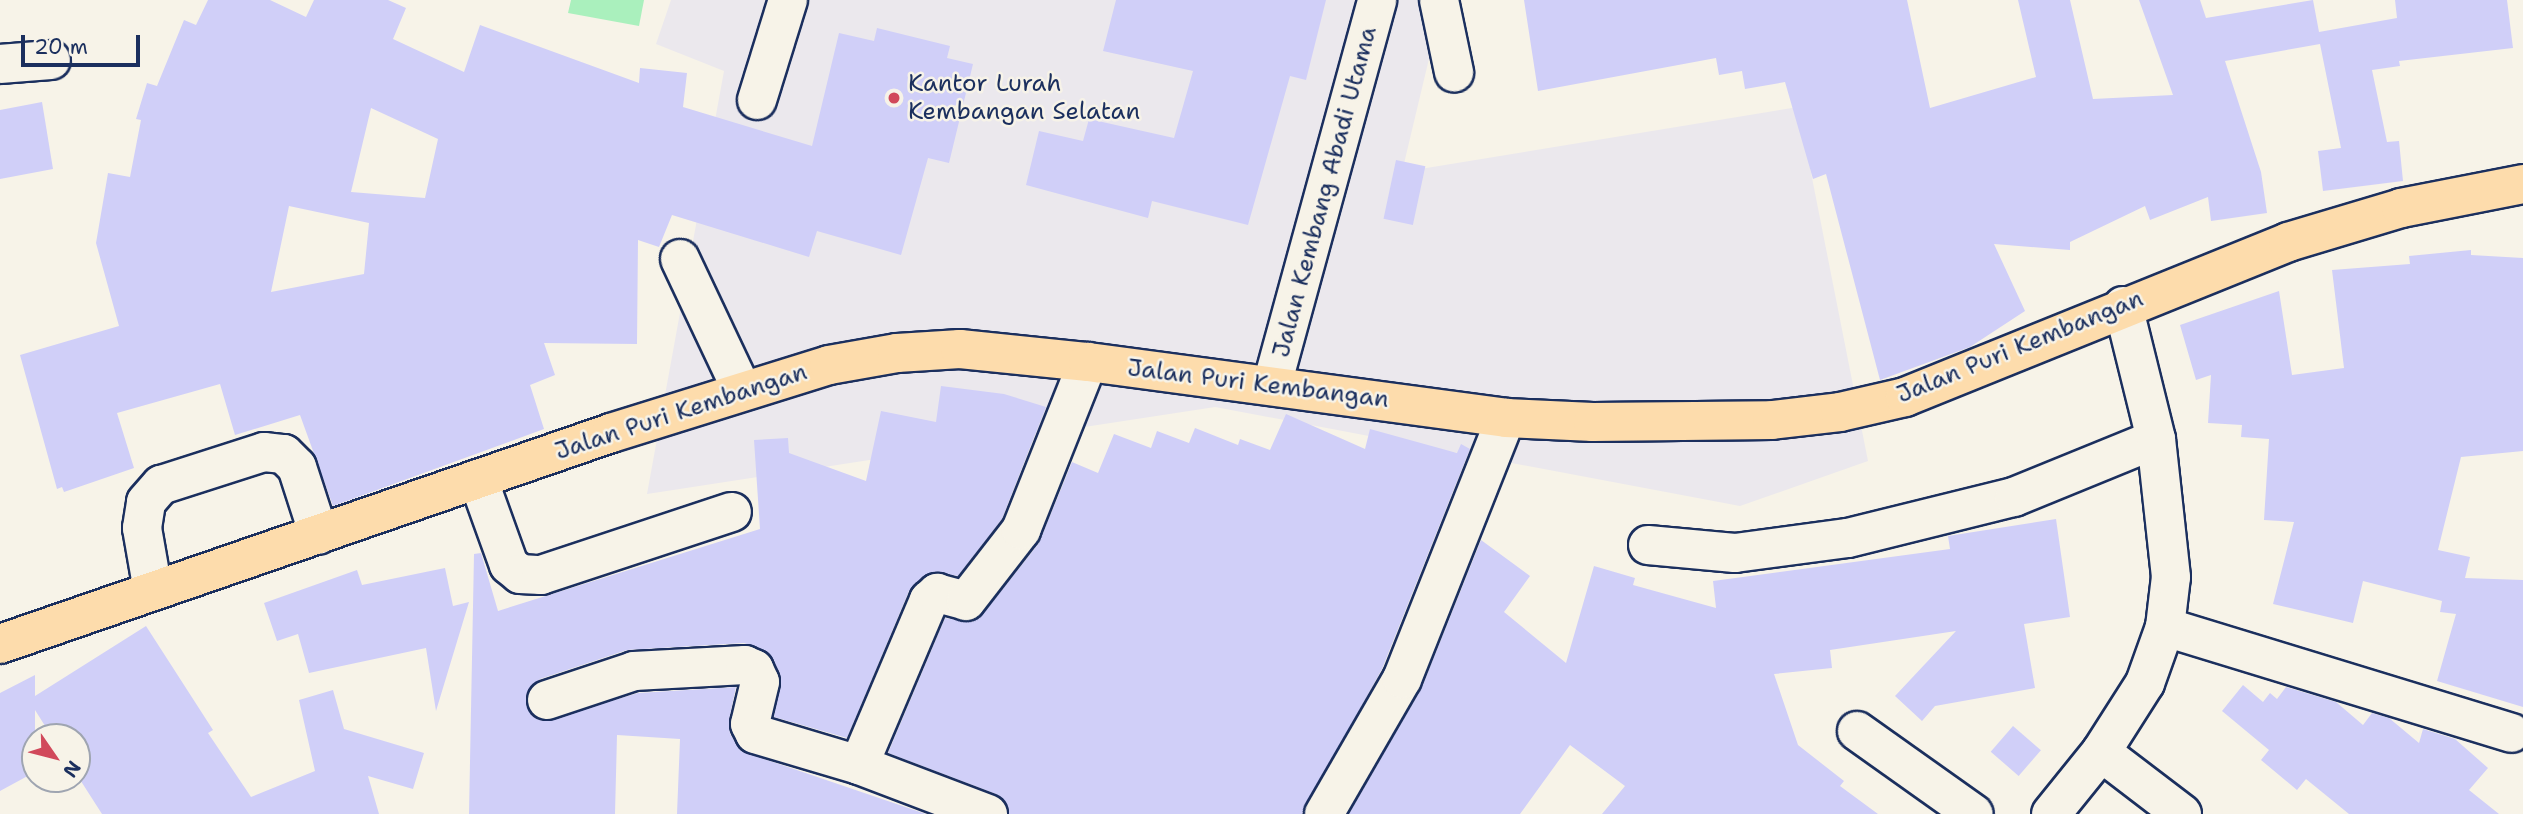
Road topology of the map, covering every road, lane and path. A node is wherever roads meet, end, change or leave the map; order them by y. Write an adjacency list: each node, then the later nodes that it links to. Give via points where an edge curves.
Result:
1 (788, 0): 7 (street)
2 (1377, 0): 12 (street, Jalan Kembang Abadi Utama)
3 (1439, 0): 6 (street)
4 (51, 60): 5 (street)
5 (0, 64)
6 (1454, 72)
7 (757, 100)
8 (2523, 184): 10 (main road, Jalan Puri Kembangan, via 2401,208 2288,242)
9 (680, 259): 13 (street)
10 (2123, 306): 14 (main road, Jalan Puri Kembangan, via 1905,397 1840,412 1717,421); 15 (street)
11 (1088, 362): 12 (main road, Jalan Puri Kembangan); 13 (main road, Jalan Puri Kembangan, via 960,349 897,353 829,365); 27 (street, via 1021,530 965,601 937,593 929,600)
12 (1272, 385): 14 (main road, Jalan Puri Kembangan)
13 (742, 390): 16 (main road, Jalan Puri Kembangan)
14 (1506, 418): 29 (street, via 1402,679)
15 (2156, 439): 19 (street, via 2014,497 1848,538 1735,553); 21 (street, via 2171,577)
16 (478, 479): 17 (street, via 509,565 520,574 541,575); 18 (main road, Jalan Puri Kembangan)
17 (732, 512)
18 (319, 535): 20 (main road, Jalan Puri Kembangan); 20 (street, via 298,467 284,454 264,452 161,485 146,502 142,528)
19 (1647, 545)
20 (153, 591): 22 (main road, Jalan Puri Kembangan)
21 (2165, 627): 25 (street); 26 (street, via 2145,683)
22 (0, 644)
23 (547, 701): 27 (street, via 634,671 745,666 754,669 760,682 750,724 755,734)
24 (1857, 731): 30 (street)
25 (2511, 733)
26 (2101, 752): 31 (street); 32 (street)
27 (859, 765): 28 (street)
28 (988, 814)
29 (1324, 814)
30 (1974, 814)
31 (2051, 814)
32 (2182, 814)

